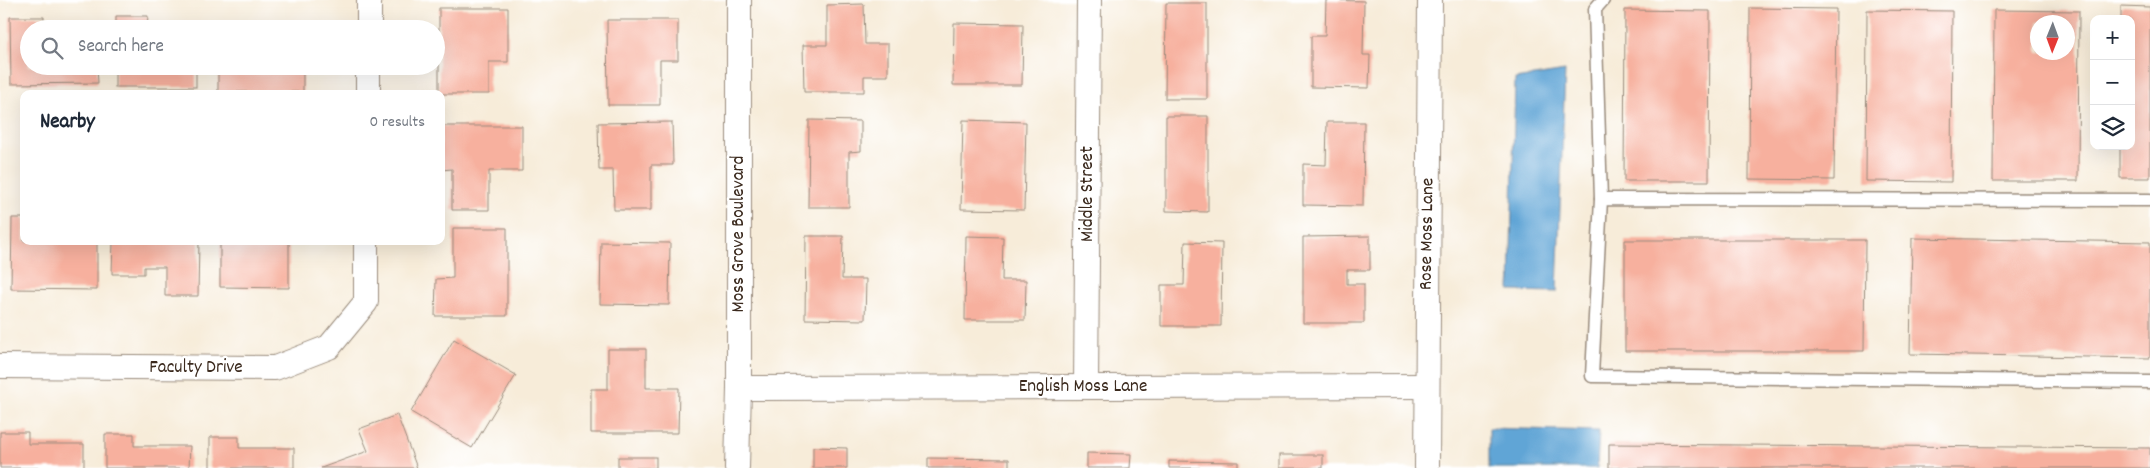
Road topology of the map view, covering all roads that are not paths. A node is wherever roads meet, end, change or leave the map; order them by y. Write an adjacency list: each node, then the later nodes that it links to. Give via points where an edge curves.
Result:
1 (369, 0): 6 (street)
2 (739, 0): 16 (street, Moss Grove Boulevard)
3 (1089, 0): 15 (street, Middle Street)
4 (1430, 0): 14 (street, Rose Moss Lane)
5 (1603, 0): 9 (lane, via 1595,9)
6 (369, 20)
7 (368, 75): 8 (street)
8 (368, 90)
9 (1601, 199): 10 (lane); 13 (lane, via 1592,376)
10 (2150, 200)
11 (366, 245): 12 (street, Faculty Drive, via 366,302 329,347 275,368)
12 (0, 366)
13 (2150, 382)
14 (1427, 386): 15 (street, English Moss Lane); 18 (street, Rose Moss Lane)
15 (1086, 387): 16 (street, English Moss Lane)
16 (739, 388): 17 (street, Moss Grove Boulevard)
17 (737, 468)
18 (1427, 468)

